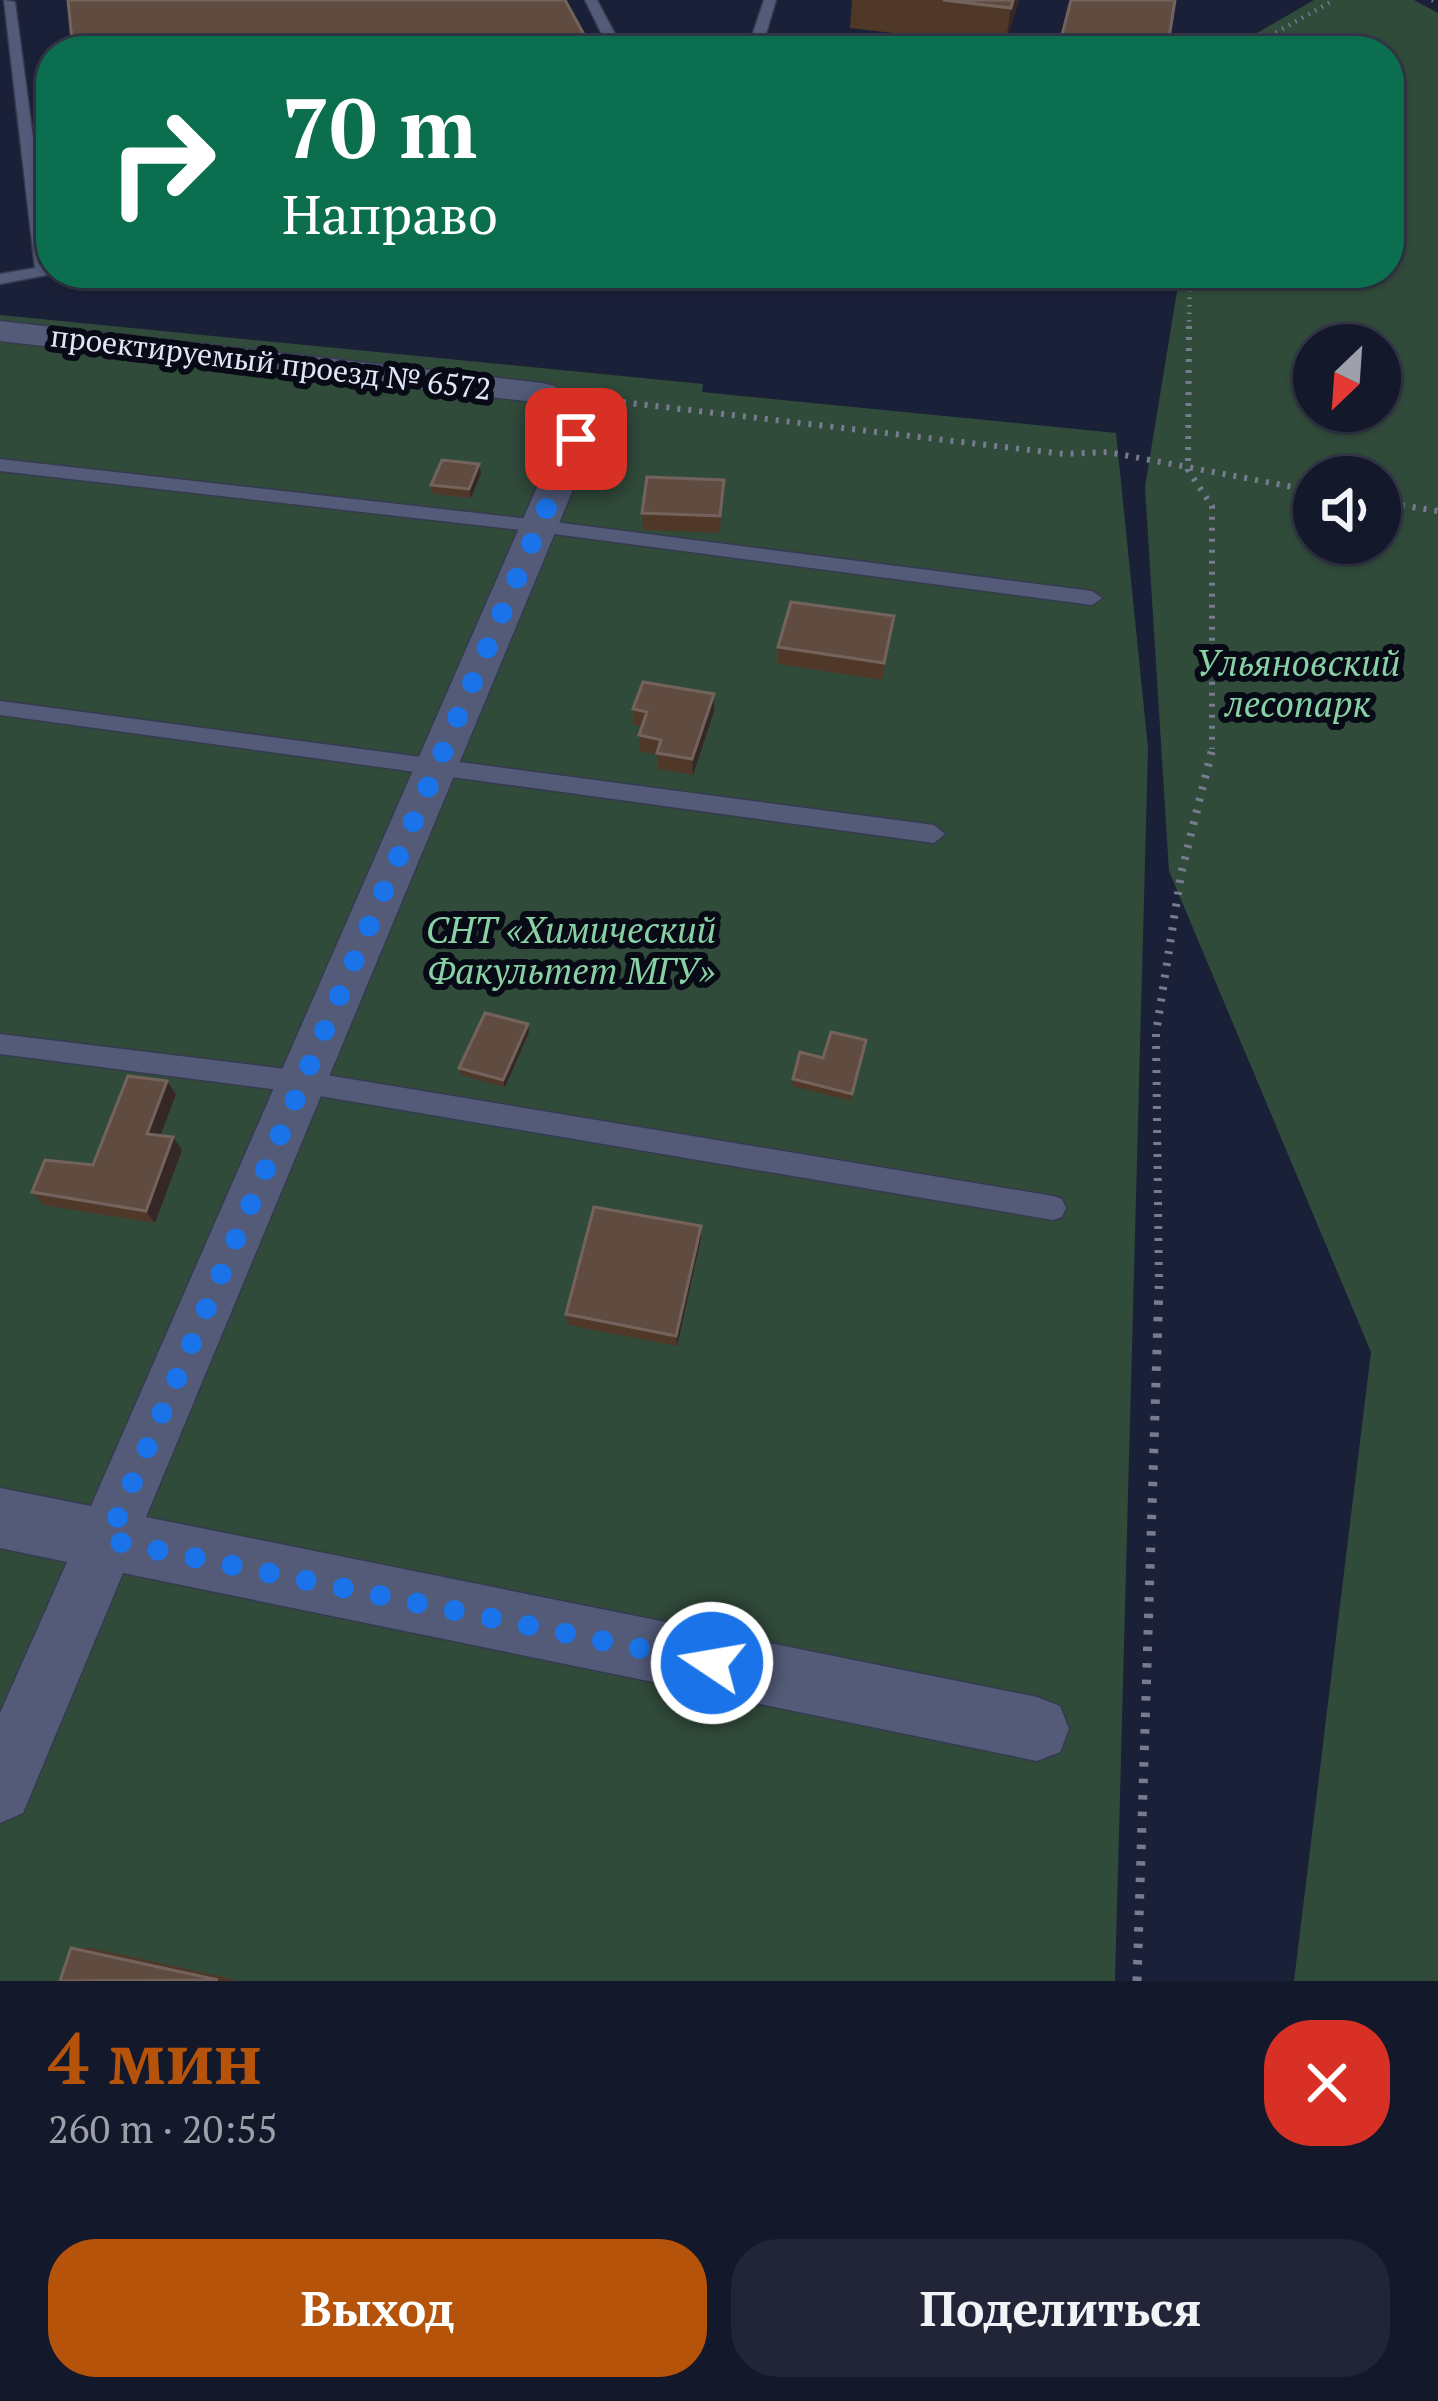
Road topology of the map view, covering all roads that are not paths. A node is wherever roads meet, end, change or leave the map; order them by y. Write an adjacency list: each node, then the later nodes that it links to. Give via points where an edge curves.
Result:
1 (591, 0): 4 (lane)
2 (770, 0): 5 (lane)
3 (9, 2): 6 (lane)
4 (609, 36)
5 (759, 36)
6 (36, 193)
7 (36, 273): 8 (lane)
8 (0, 279)
9 (0, 331): 10 (street, проектируемый проезд № 6572)
10 (543, 393)
11 (576, 439): 13 (street)
12 (0, 464): 13 (lane)
13 (539, 526): 14 (lane); 16 (street)
14 (1092, 598)
15 (0, 708): 16 (lane)
16 (436, 768): 17 (lane); 19 (street)
17 (934, 834)
18 (0, 1044): 19 (lane)
19 (302, 1082): 20 (lane); 22 (street)
20 (1053, 1208)
21 (0, 1518): 22 (street)
22 (108, 1540): 23 (street); 24 (street)
23 (1037, 1729)
24 (0, 1790)

